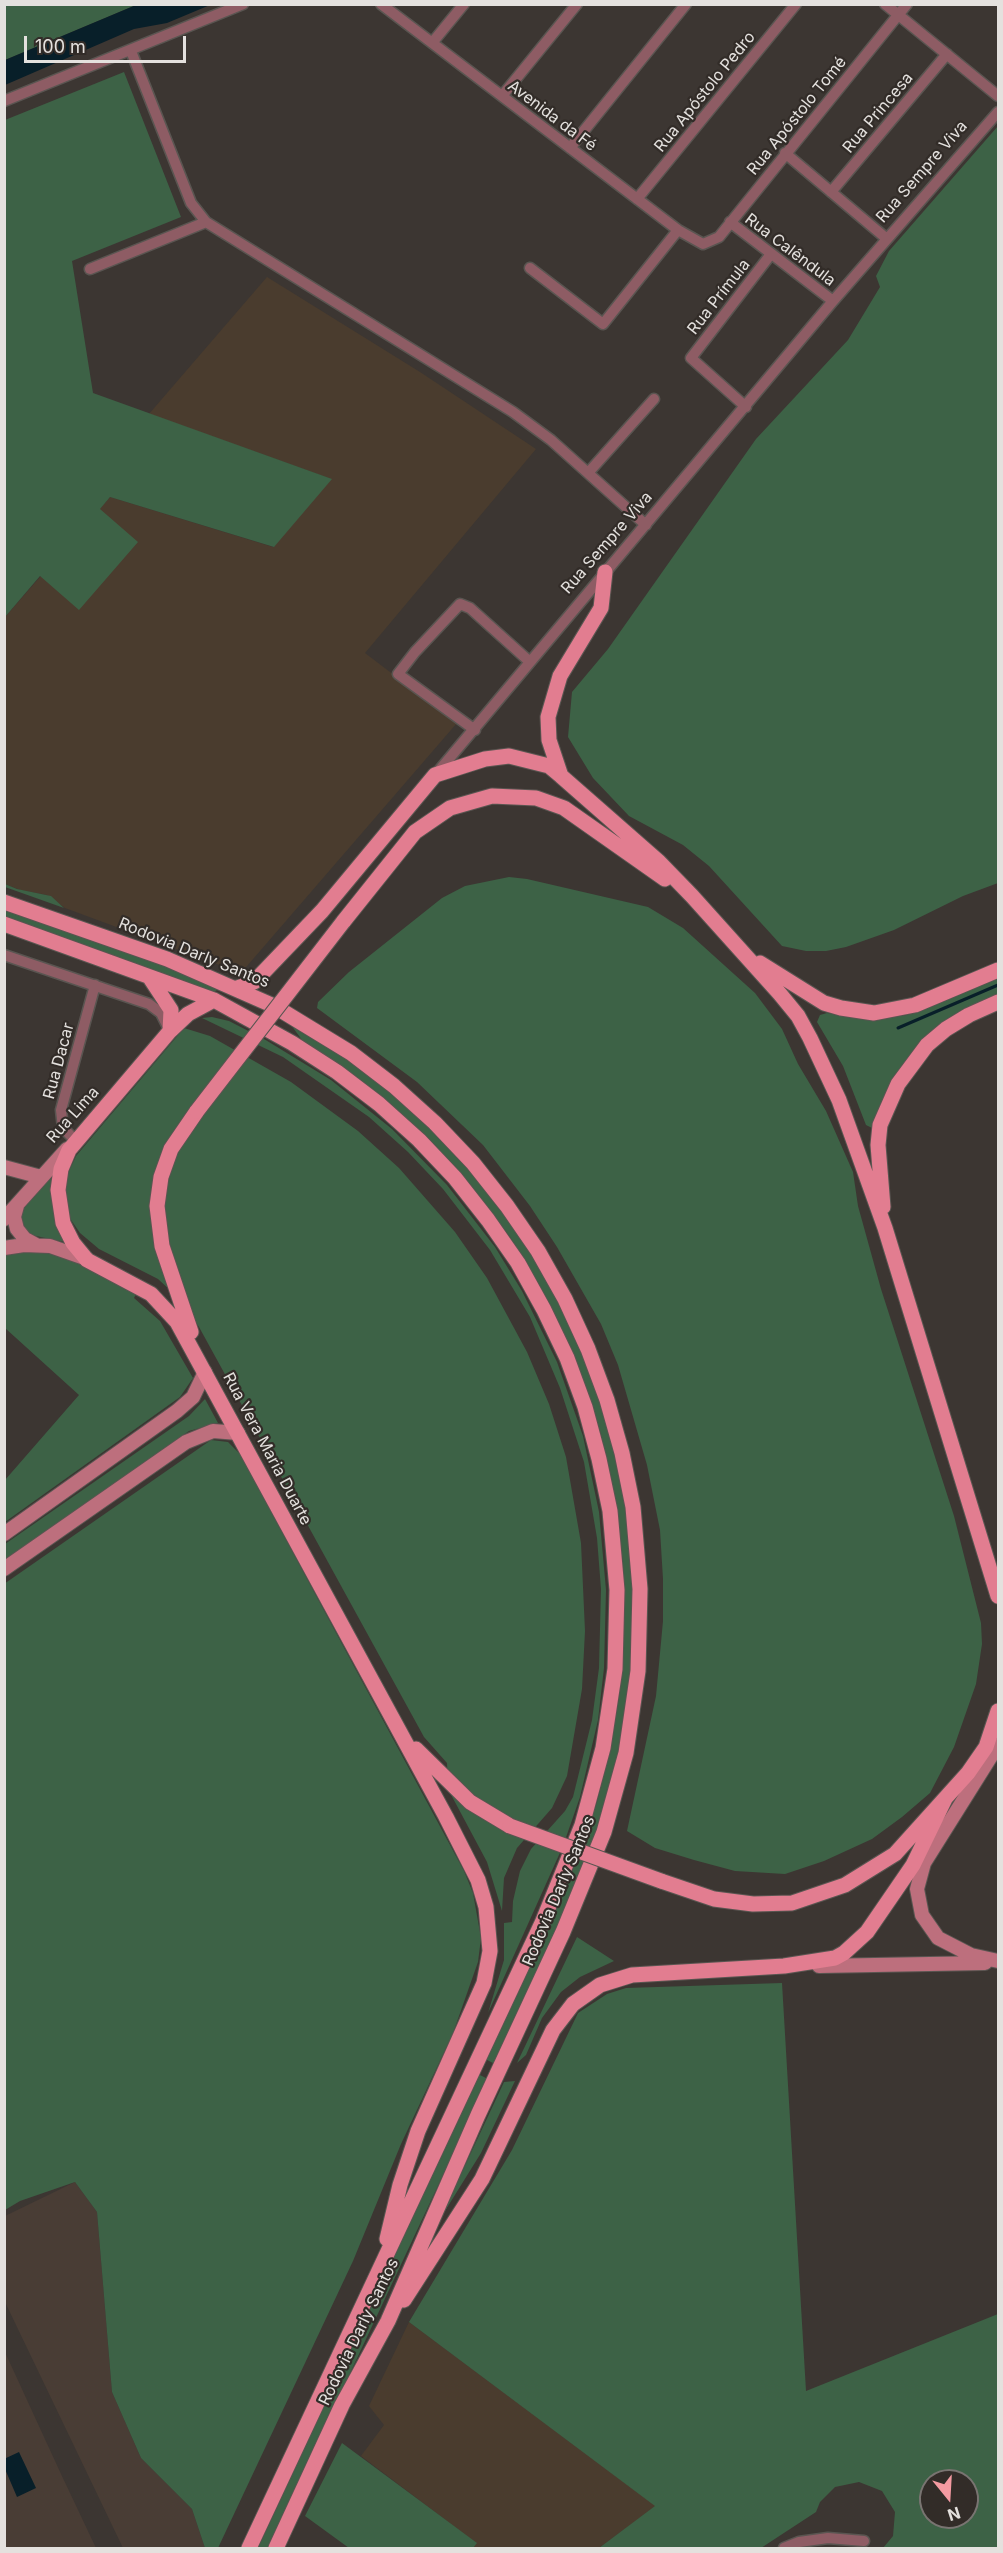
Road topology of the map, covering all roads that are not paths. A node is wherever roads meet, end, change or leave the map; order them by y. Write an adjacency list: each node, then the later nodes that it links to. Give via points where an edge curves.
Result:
1 (243, 4): 11 (street)
2 (381, 4): 10 (street, Avenida da Fé)
3 (464, 4): 10 (street)
4 (577, 4): 13 (street)
5 (686, 4): 17 (street)
6 (796, 4): 20 (street, Rua Apóstolo Pedro)
7 (885, 4): 9 (street)
8 (907, 4): 9 (street, Rua Apóstolo Tomé)
9 (898, 15): 12 (street); 18 (street, Rua Apóstolo Tomé)
10 (432, 43): 13 (street, Avenida da Fé)
11 (131, 51): 15 (street); 21 (street, via 191,203)
12 (947, 54): 14 (street); 19 (street, Rua Princesa)
13 (502, 96): 17 (street, Avenida da Fé)
14 (999, 96)
15 (4, 101)
16 (999, 112): 24 (street, Rua Sempre Viva)
17 (570, 148): 20 (street, Avenida da Fé)
18 (785, 153): 19 (street); 22 (street, Rua Apóstolo Tomé)
19 (831, 192): 24 (street)
20 (637, 199): 23 (street, Avenida da Fé)
21 (206, 222): 28 (street); 32 (street, via 513,412)
22 (730, 222): 25 (street, Rua Apóstolo Tomé, via 719,237); 26 (street, Rua Calêndula)
23 (678, 230): 25 (street, Avenida da Fé); 27 (street, via 603,324)
24 (887, 239): 29 (street, Rua Sempre Viva)
25 (708, 243)
26 (771, 254): 29 (street, Rua Calêndula); 31 (street, Rua Prímula, via 690,358)
27 (530, 268)
28 (90, 269)
29 (833, 301): 31 (street, Rua Sempre Viva)
30 (654, 399): 32 (street)
31 (746, 407): 33 (street, Rua Sempre Viva)
32 (588, 473): 33 (street)
33 (646, 525): 34 (street, Rua Sempre Viva)
34 (605, 572): 35 (street, Rua Sempre Viva); 38 (main road, via 601,608 560,676 548,717 549,740)
35 (530, 662): 36 (street, Rua Sempre Viva); 36 (street, via 470,608 460,604 415,652 399,674)
36 (475, 730): 37 (street, Rua Sempre Viva)
37 (435, 775): 38 (main road, via 485,759 509,756 549,766); 47 (main road, Rua Sempre Viva, via 322,911 254,982)
38 (561, 776): 39 (main road)
39 (692, 896): 42 (main road); 60 (main road, bridge, via 564,808 522,796 492,796 450,808 404,843 178,1136 165,1163 158,1219 165,1259)
40 (4, 902): 47 (main road, Rodovia Darly Santos, via 101,934)
41 (4, 924): 45 (main road, Rodovia Darly Santos)
42 (743, 951): 44 (main road, via 809,995 858,1012 892,1011 915,1005); 56 (main road, via 798,1016 810,1038 839,1100)
43 (5, 957): 46 (street)
44 (999, 970)
45 (150, 978): 48 (main road, Rodovia Darly Santos); 50 (main road, via 171,1010)
46 (94, 985): 50 (street, via 154,1006 165,1018); 51 (street, Rua Dacar, via 61,1110 63,1128)
47 (237, 988): 72 (main road, Rodovia Darly Santos, via 312,1028 394,1086 454,1142 507,1206 556,1283 598,1374 622,1453 636,1534 640,1598 638,1671 629,1735 612,1806 595,1858 563,1932)
48 (214, 1000): 50 (main road, Rua Lima, via 188,1014); 71 (main road, Rodovia Darly Santos, via 300,1047 372,1098 431,1152 488,1220 532,1286 567,1358 593,1433 611,1519 617,1590 615,1669 603,1748 590,1799 542,1923)
49 (999, 1002): 56 (main road, via 946,1029 927,1045 898,1084 880,1125)
50 (169, 1033): 51 (main road, Rua Lima)
51 (75, 1140): 53 (street, Rua Lima); 59 (main road, Rua Vera Maria Duarte, via 61,1169 58,1201 67,1233)
52 (4, 1167): 53 (street)
53 (41, 1177): 54 (street, Rua Lima)
54 (18, 1204): 55 (street, Rua Lima); 57 (street, via 14,1217 17,1229)
55 (4, 1219)
56 (885, 1228): 64 (main road)
57 (37, 1245): 58 (street, Rua Vera Maria Duarte); 59 (street, Rua Vera Maria Duarte, via 63,1249)
58 (4, 1248)
59 (87, 1260): 60 (main road, Rua Vera Maria Duarte, via 159,1300 177,1322)
60 (205, 1372): 61 (main road, Rua Vera Maria Duarte); 62 (street, via 193,1397 177,1411)
61 (238, 1433): 63 (street, via 213,1431 186,1442); 65 (main road, Rua Vera Maria Duarte)
62 (4, 1534)
63 (4, 1569)
64 (999, 1596)
65 (378, 1692): 68 (main road, bridge, via 411,1742 470,1803 510,1826 714,1899 772,1904 810,1898 853,1881 895,1854); 71 (main road, via 478,1880 490,1935 484,1983 418,2131)
66 (999, 1711): 68 (main road, via 986,1747)
67 (999, 1745): 69 (street, via 924,1863 917,1889 922,1915 938,1938 962,1951)
68 (945, 1799): 70 (main road, via 913,1865 859,1942 835,1958)
69 (999, 1962): 70 (street)
70 (784, 1966): 72 (main road, via 644,1974 610,1981 590,1991 566,2012 482,2179)
71 (380, 2268): 74 (main road, Rodovia Darly Santos)
72 (388, 2321): 75 (main road, Rodovia Darly Santos, via 342,2405)
73 (864, 2541): 76 (street, via 828,2538)
74 (249, 2548)
75 (276, 2548)
76 (784, 2548)

